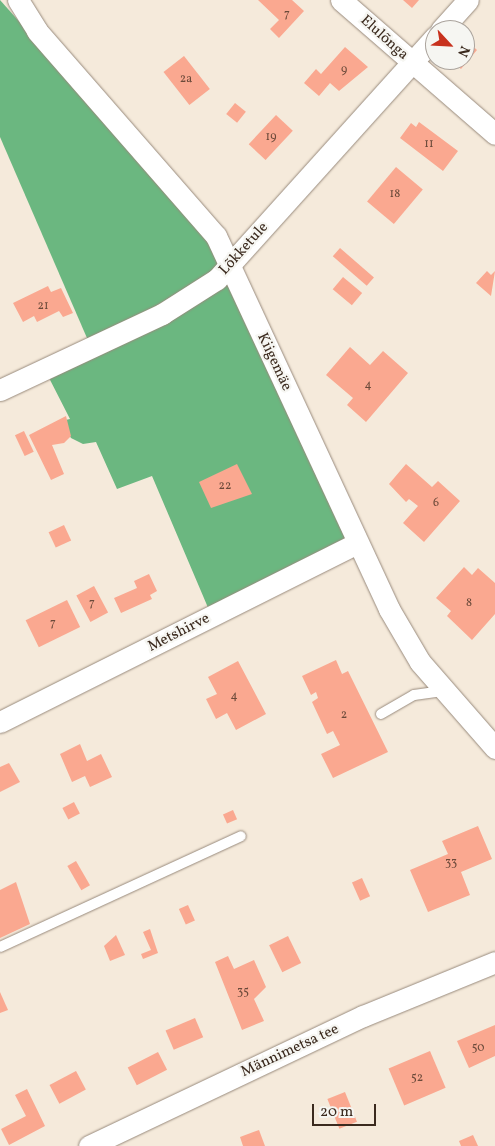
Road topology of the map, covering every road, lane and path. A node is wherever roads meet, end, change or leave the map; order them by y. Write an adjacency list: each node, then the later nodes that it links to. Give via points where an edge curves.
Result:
1 (18, 0): 8 (street, Kiigemäe, via 37,31 216,236)
2 (341, 0): 6 (street, Elulõnga)
3 (468, 0): 4 (street)
4 (450, 20)
5 (425, 48): 6 (street, Lõkketule)
6 (412, 63): 7 (street, Elulõnga); 8 (street, Lõkketule)
7 (495, 134)
8 (229, 266): 9 (street, Lõkketule, via 217,279 162,314); 10 (street, Kiigemäe)
9 (0, 390)
10 (358, 543): 11 (street, Kiigemäe, via 389,609); 13 (street, Metshirve)
11 (444, 691): 12 (lane, via 414,695); 14 (street, Kiigemäe)
12 (381, 714)
13 (0, 722)
14 (495, 748)
15 (241, 836): 16 (lane)
16 (0, 947)
17 (495, 962): 18 (street, Männimetsa tee, via 363,1016)
18 (89, 1146)

